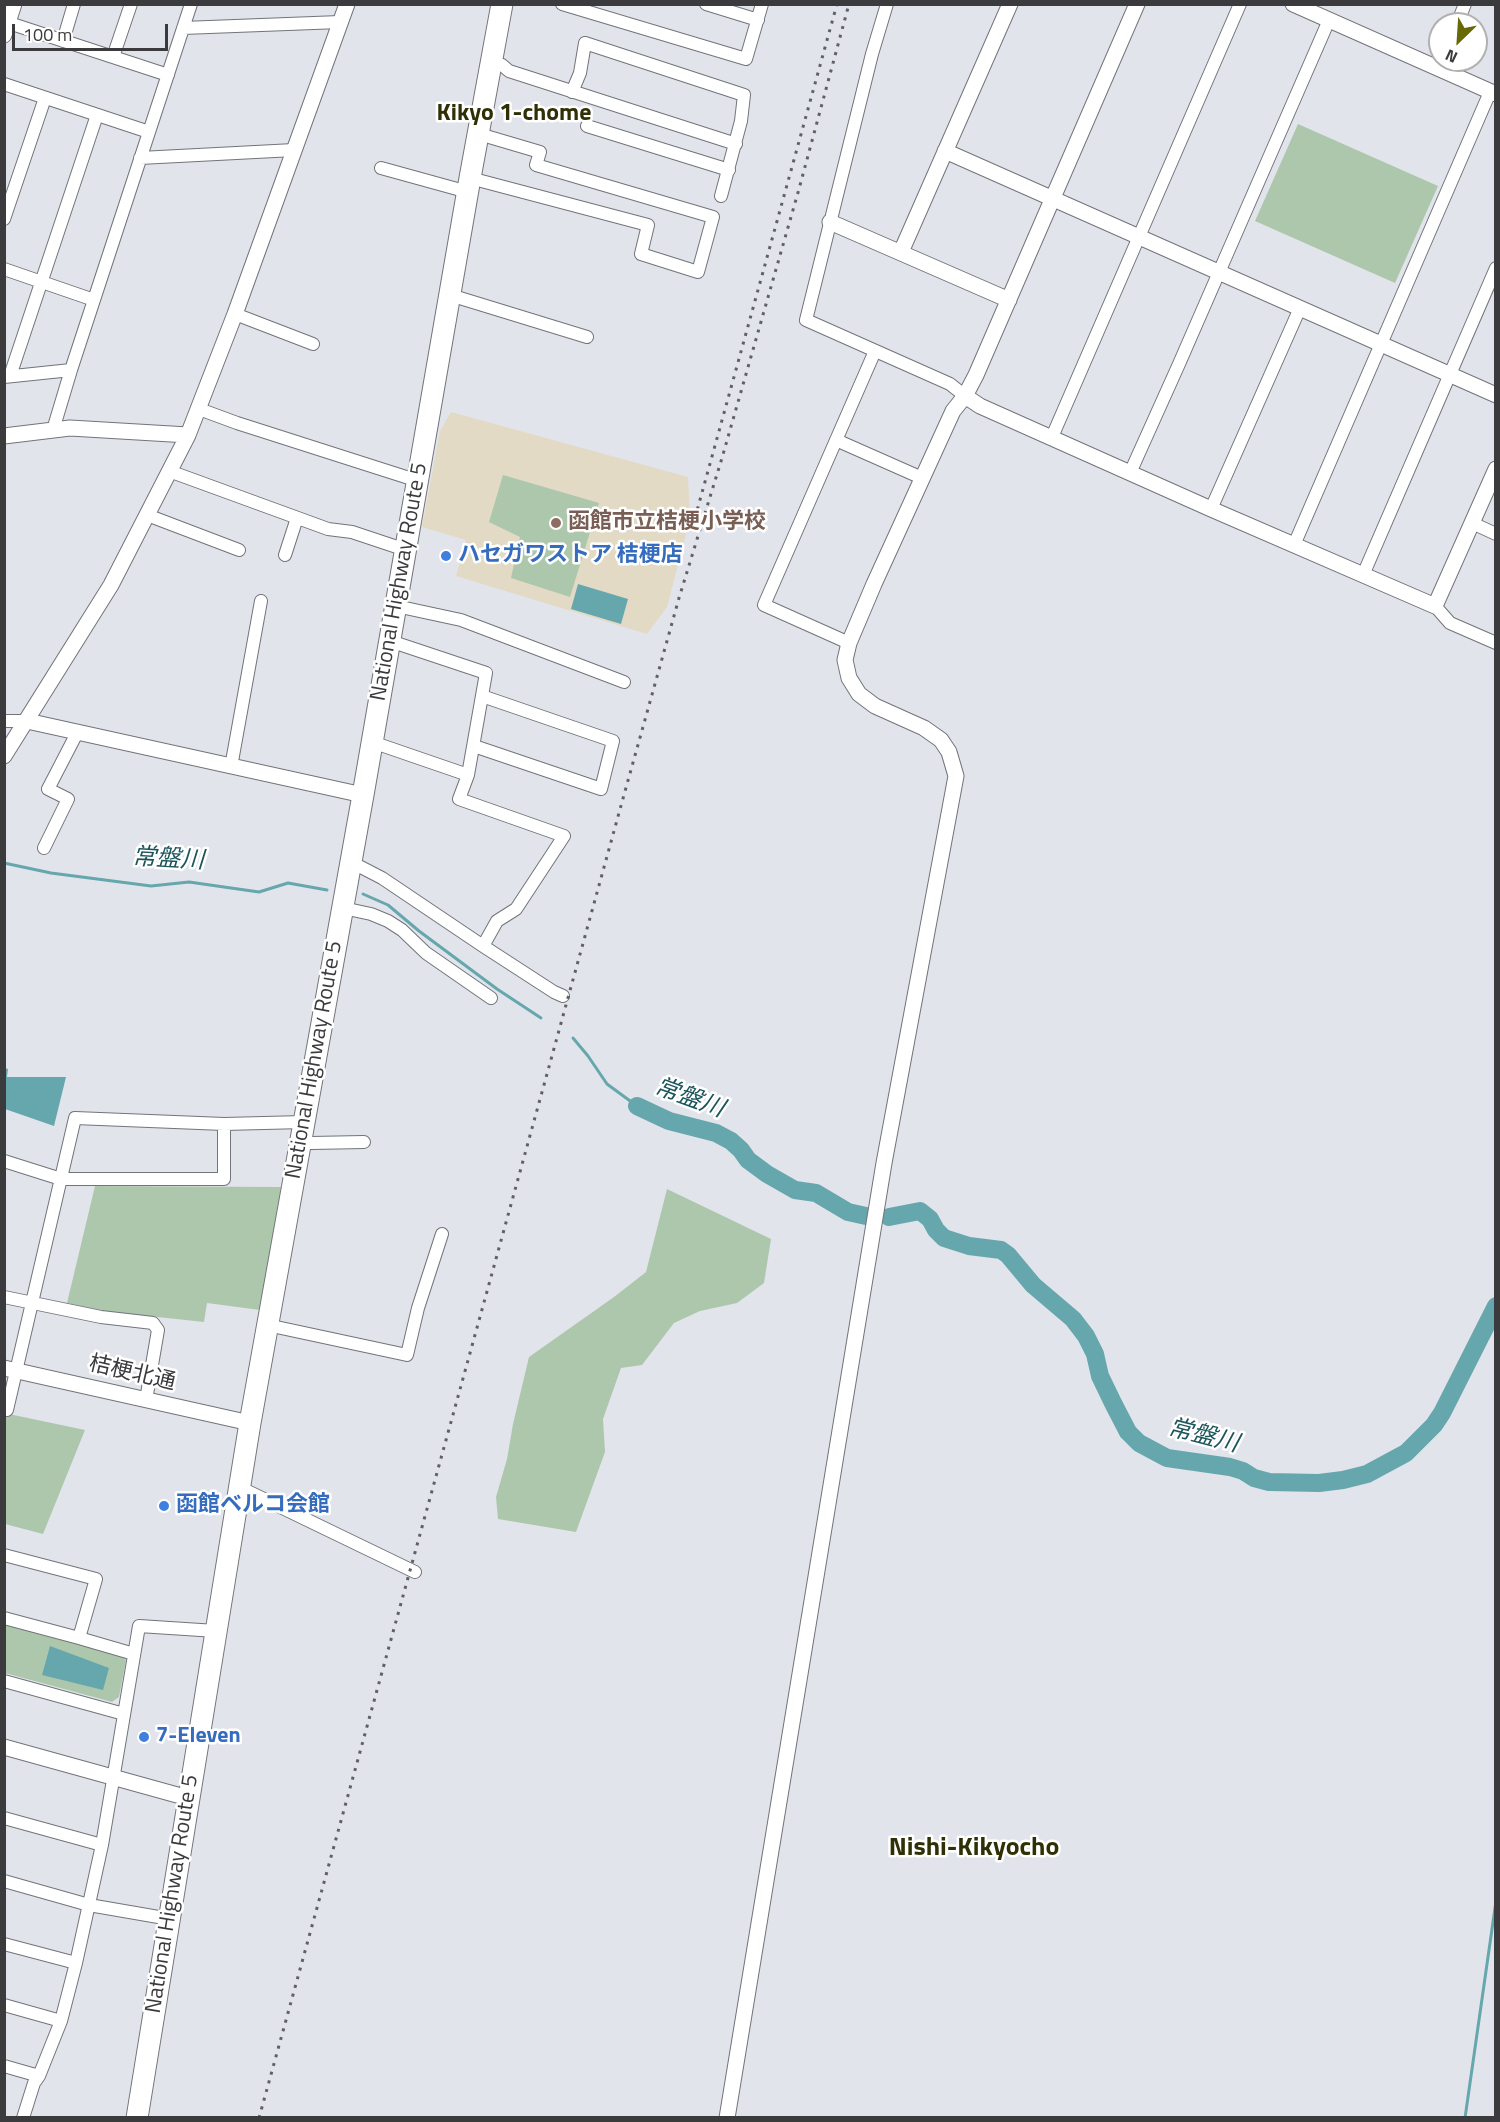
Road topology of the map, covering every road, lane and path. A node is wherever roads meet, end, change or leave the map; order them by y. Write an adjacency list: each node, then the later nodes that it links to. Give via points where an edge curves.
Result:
1 (14, 4): 19 (street)
2 (74, 4): 20 (street)
3 (131, 4): 21 (street)
4 (191, 4): 18 (street)
5 (347, 4): 17 (street)
6 (502, 4): 23 (highway, National Highway Route 5)
7 (562, 4): 15 (street, via 746,59)
8 (705, 4): 15 (street)
9 (762, 4): 15 (street)
10 (887, 4): 44 (street)
11 (1010, 4): 36 (street)
12 (1137, 4): 42 (street)
13 (1240, 4): 45 (street)
14 (1293, 4): 16 (street)
15 (758, 20)
16 (1329, 20): 22 (street); 49 (street)
17 (340, 22): 18 (street); 35 (street)
18 (183, 28): 25 (street)
19 (7, 29): 20 (street)
20 (63, 41): 21 (street)
21 (113, 57): 25 (street)
22 (1428, 60)
23 (492, 62): 27 (street); 33 (highway, National Highway Route 5)
24 (1454, 72): 28 (street)
25 (168, 75): 32 (street)
26 (4, 84): 29 (street)
27 (572, 92): 34 (street); 34 (street, via 585,43 744,95)
28 (1493, 93): 58 (street)
29 (45, 98): 30 (street); 43 (street)
30 (97, 115): 32 (street); 50 (street)
31 (587, 126): 39 (street)
32 (149, 132): 37 (street)
33 (479, 134): 40 (highway, National Highway Route 5); 40 (street, via 540,152 536,165 713,217 698,272 641,254 648,225)
34 (736, 144): 39 (street)
35 (294, 150): 37 (street); 55 (street)
36 (945, 151): 42 (street); 46 (street)
37 (141, 158): 52 (street)
38 (381, 168): 40 (street)
39 (729, 170): 41 (street)
40 (469, 185): 51 (highway, National Highway Route 5)
41 (721, 196)
42 (1052, 199): 45 (street); 53 (street)
43 (4, 219)
44 (830, 222): 46 (street); 59 (street, via 806,321)
45 (1138, 237): 49 (street); 69 (street)
46 (901, 252): 53 (street)
47 (1496, 268): 61 (street)
48 (4, 269): 50 (street)
49 (1219, 272): 54 (street); 73 (street)
50 (41, 281): 52 (street); 62 (street)
51 (450, 295): 56 (street); 75 (highway, National Highway Route 5)
52 (94, 300): 60 (street)
53 (1009, 300): 64 (street)
54 (1300, 308): 58 (street); 76 (street)
55 (235, 314): 57 (street); 65 (street)
56 (587, 337)
57 (314, 344)
58 (1380, 344): 61 (street); 81 (street)
59 (875, 351): 64 (street, via 950,384); 70 (street)
60 (71, 370): 62 (street); 66 (street)
61 (1449, 374): 63 (street); 85 (street)
62 (7, 377)
63 (1496, 395)
64 (965, 396): 69 (street); 74 (street)
65 (200, 409): 67 (street); 75 (street)
66 (53, 429): 67 (street); 68 (street)
67 (188, 435): 72 (street)
68 (4, 436)
69 (1052, 437): 73 (street)
70 (836, 440): 74 (street); 90 (street, via 764,605)
71 (1496, 469): 79 (street)
72 (169, 471): 77 (street); 78 (street)
73 (1130, 473): 76 (street)
74 (922, 478): 90 (street)
75 (419, 479): 83 (highway, National Highway Route 5)
76 (1211, 509): 81 (street)
77 (147, 515): 82 (street); 95 (street, via 111,585)
78 (297, 518): 83 (street); 84 (street)
79 (1472, 523): 80 (street); 88 (street)
80 (1496, 534)
81 (1294, 545): 85 (street)
82 (239, 550)
83 (406, 550): 87 (highway, National Highway Route 5)
84 (285, 555)
85 (1363, 575): 88 (street)
86 (261, 601): 100 (street)
87 (396, 606): 89 (highway, National Highway Route 5); 92 (street, via 460,620)
88 (1435, 606): 91 (street, via 1450,622)
89 (390, 641): 93 (street, via 486,673); 97 (highway, National Highway Route 5)
90 (849, 643): 147 (street, via 845,660 849,678 859,694 941,740 956,776 885,1163)
91 (1496, 643)
92 (624, 682)
93 (482, 696): 98 (street); 98 (street, via 613,741 601,789)
94 (4, 721): 95 (street)
95 (27, 721): 96 (street); 99 (street)
96 (77, 733): 100 (street); 103 (street, via 48,789 68,799)
97 (372, 742): 101 (street); 102 (highway, National Highway Route 5)
98 (474, 746): 101 (street)
99 (4, 756)
100 (231, 767): 102 (street)
101 (468, 775): 106 (street, via 459,799 564,836 516,909 497,921)
102 (363, 795): 104 (highway, National Highway Route 5)
103 (44, 848)
104 (351, 862): 105 (highway, National Highway Route 5); 106 (street)
105 (343, 908): 108 (street, via 388,921); 110 (highway, National Highway Route 5)
106 (483, 946): 107 (street)
107 (563, 996)
108 (491, 998)
109 (224, 1124): 110 (street); 113 (street, via 75,1118); 113 (street, via 224,1179)
110 (303, 1131): 111 (street, via 311,1143); 117 (highway, National Highway Route 5)
111 (364, 1142)
112 (4, 1161): 113 (street)
113 (61, 1179): 116 (street)
114 (442, 1234): 117 (street, via 407,1355)
115 (4, 1297): 116 (street)
116 (32, 1303): 118 (street); 119 (street, via 153,1323 158,1330)
117 (267, 1325): 121 (highway, National Highway Route 5)
118 (10, 1369): 119 (street, 桔梗北通); 120 (street)
119 (146, 1400): 121 (street, 桔梗北通)
120 (7, 1410)
121 (250, 1423): 122 (highway, National Highway Route 5)
122 (240, 1487): 124 (street); 126 (highway, National Highway Route 5)
123 (4, 1555): 127 (street, via 96,1579)
124 (415, 1572)
125 (4, 1618): 127 (street)
126 (216, 1631): 128 (street, via 139,1626); 133 (highway, National Highway Route 5)
127 (79, 1638): 128 (street)
128 (134, 1654): 130 (street)
129 (4, 1681): 130 (street)
130 (124, 1714): 132 (street)
131 (4, 1747): 132 (street)
132 (115, 1778): 133 (street); 135 (street)
133 (188, 1798): 138 (highway, National Highway Route 5)
134 (4, 1818): 135 (street)
135 (102, 1845): 137 (street)
136 (4, 1881): 137 (street)
137 (89, 1905): 138 (street); 140 (street)
138 (170, 1919): 146 (highway, National Highway Route 5)
139 (4, 1944): 140 (street)
140 (76, 1963): 142 (street)
141 (4, 2005): 142 (street)
142 (61, 2021): 144 (street)
143 (4, 2066): 144 (street)
144 (39, 2076): 145 (street)
145 (23, 2118)
146 (137, 2118)
147 (727, 2118)

